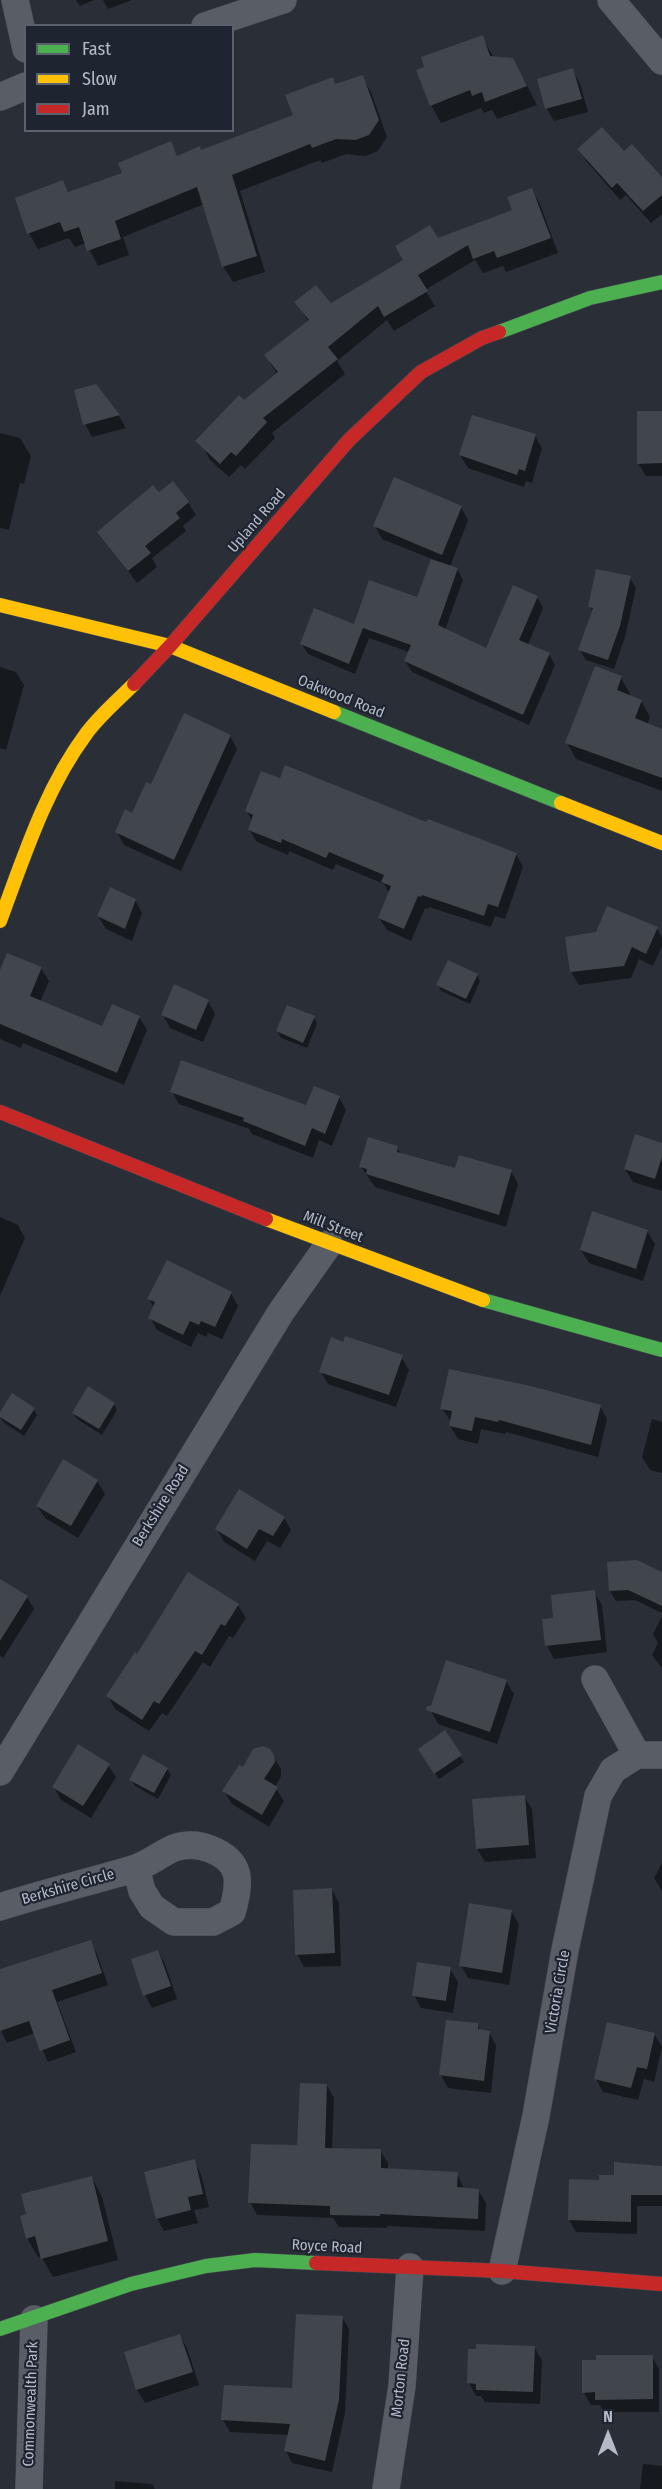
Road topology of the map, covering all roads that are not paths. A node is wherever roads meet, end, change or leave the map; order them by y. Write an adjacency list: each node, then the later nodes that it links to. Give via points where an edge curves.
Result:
1 (15, 0): 5 (street)
2 (283, 0): 4 (street)
3 (611, 0): 6 (street)
4 (212, 24)
5 (24, 40)
6 (662, 61)
7 (24, 87): 8 (street)
8 (0, 97)
9 (662, 282): 11 (street, Upland Road, via 590,298 482,338 421,372 349,440)
10 (0, 605): 11 (street, Oakwood Road)
11 (170, 646): 12 (street, Oakwood Road); 13 (street, Upland Road, via 87,732 60,772)
12 (662, 843)
13 (0, 921)
14 (0, 1112): 15 (street, Mill Street)
15 (329, 1244): 16 (street, Mill Street, via 478,1299); 19 (street, Berkshire Road, via 274,1322)
16 (662, 1350)
17 (595, 1679): 18 (street)
18 (649, 1755): 23 (street, Victoria Circle, via 613,1770 598,1796)
19 (0, 1772)
20 (136, 1868): 21 (street, Berkshire Circle)
21 (0, 1907)
22 (410, 2267): 23 (street, Royce Road); 25 (street, Royce Road, via 255,2260 206,2266 130,2284); 28 (street, Morton Road, via 402,2386)
23 (502, 2271): 24 (street, Royce Road)
24 (662, 2284)
25 (34, 2319): 26 (street, Royce Road); 27 (street, Commonwealth Park)
26 (0, 2329)
27 (29, 2489)
28 (386, 2489)

